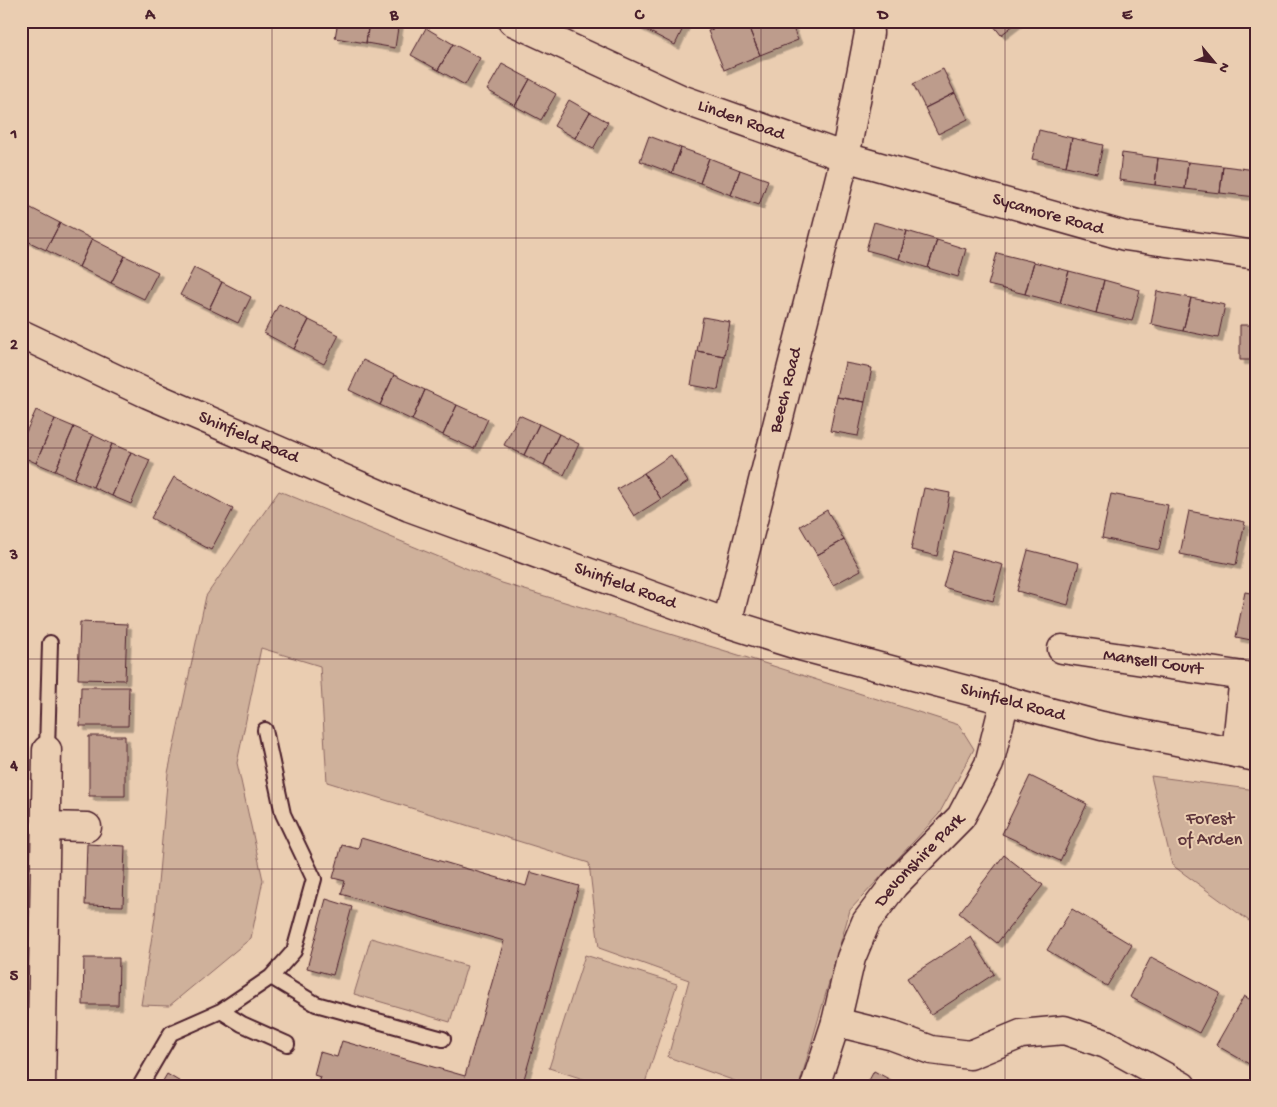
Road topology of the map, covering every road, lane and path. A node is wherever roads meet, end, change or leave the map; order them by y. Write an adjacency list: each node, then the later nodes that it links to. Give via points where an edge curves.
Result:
1 (512, 21): 3 (street, Linden Road, via 681,99)
2 (873, 25): 3 (street)
3 (845, 157): 4 (street, Sycamore Road, via 1125,236); 6 (street, Beech Road)
4 (1256, 255)
5 (21, 334): 6 (street, Shinfield Road, via 148,394 409,507)
6 (727, 623): 10 (street, Shinfield Road, via 800,646)
7 (50, 643): 12 (lane)
8 (1062, 649): 9 (street, Mansell Court)
9 (1250, 677): 13 (street, Mansell Court)
10 (1005, 700): 13 (street, Shinfield Road, via 1102,726); 18 (street, Devonshire Park, via 989,764 961,816 894,885 866,922 851,958)
11 (264, 730): 16 (lane, via 283,814 314,879 294,951)
12 (47, 750): 14 (street)
13 (1246, 755)
14 (45, 826): 15 (street); 21 (street)
15 (86, 827)
16 (271, 978): 17 (lane); 19 (lane, via 316,1004)
17 (221, 1011): 20 (lane); 22 (lane, via 171,1033)
18 (836, 1022): 23 (street, Devonshire Park); 24 (street, via 893,1036 931,1050 970,1055 1021,1034 1064,1030 1106,1044)
19 (443, 1039)
20 (287, 1044)
21 (41, 1086)
22 (140, 1086)
23 (815, 1086)
24 (1182, 1086)

